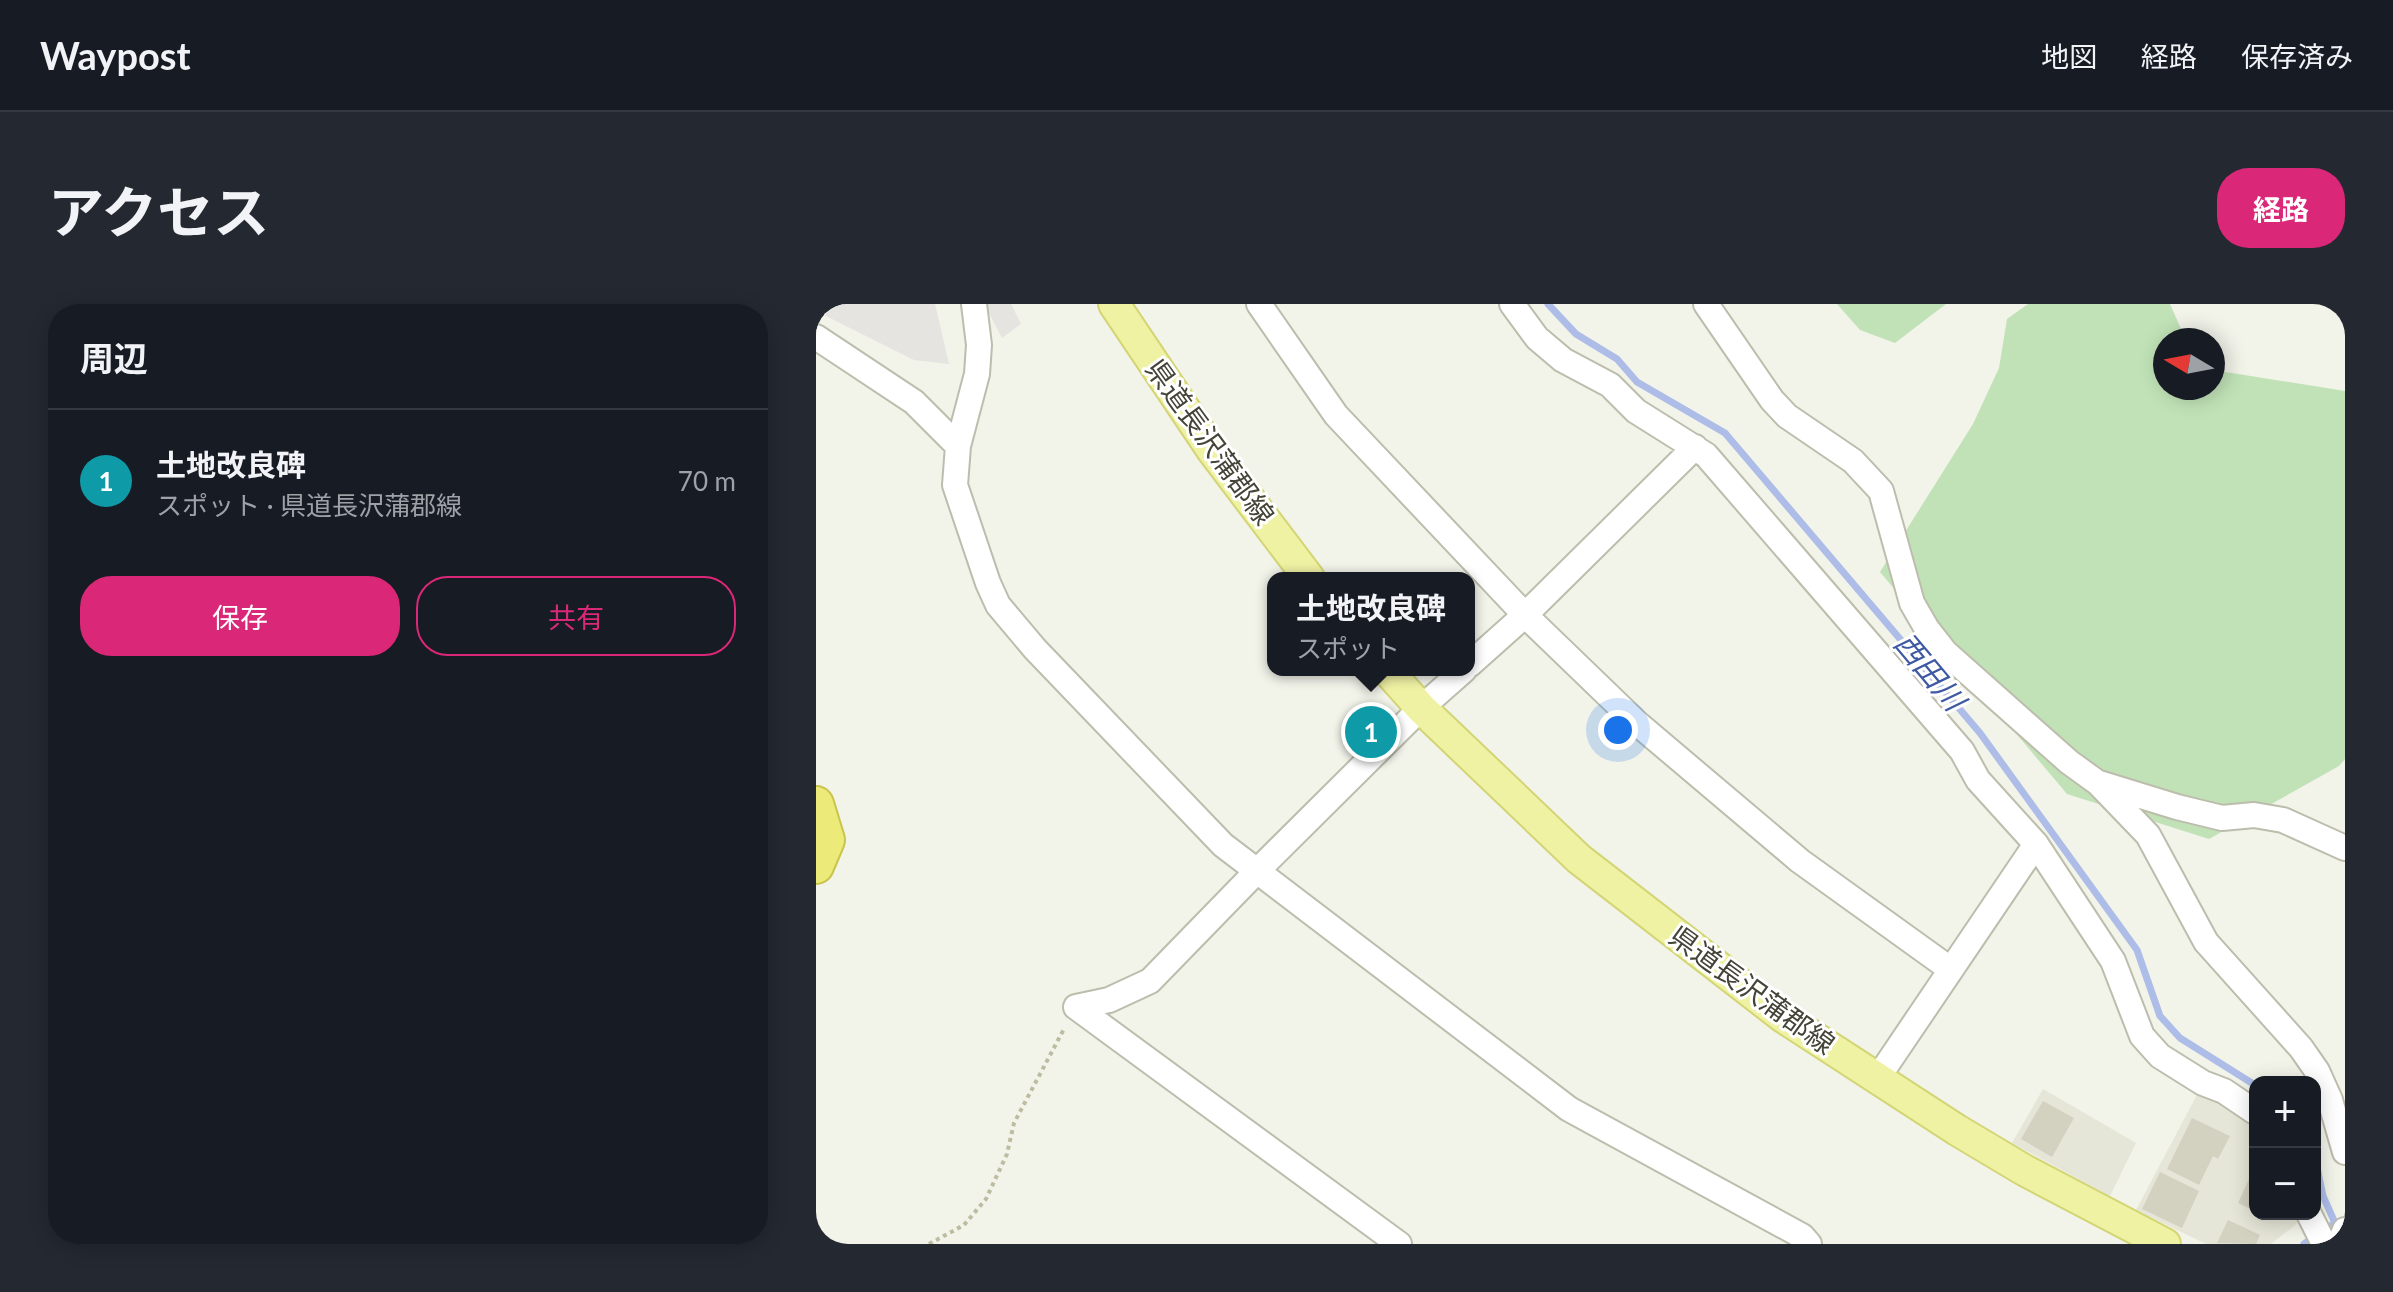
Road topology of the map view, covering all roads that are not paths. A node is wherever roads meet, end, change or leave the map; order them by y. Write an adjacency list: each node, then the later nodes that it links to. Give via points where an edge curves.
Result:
1 (974, 304): 7 (street, via 977,374)
2 (1114, 304): 9 (main road, 県道長沢蒲郡線, via 1212,450)
3 (1259, 304): 10 (street, via 1336,415)
4 (1512, 304): 8 (street, via 1537,338 1563,360 1610,385 1636,411)
5 (1706, 304): 15 (street, via 1772,400 1853,461 1881,491 1912,603 1945,652)
6 (816, 337): 7 (street, via 914,402)
7 (958, 446): 20 (street, via 955,485 998,605 1223,845)
8 (1695, 447): 10 (street); 17 (street, via 1952,739 1978,780)
9 (1304, 572)
10 (1525, 615): 11 (street); 21 (street, via 1713,789 1800,861)
11 (1475, 660)
12 (1392, 676): 14 (main road, 県道長沢蒲郡線)
13 (1457, 676): 14 (street)
14 (1421, 708): 20 (street); 22 (main road, 県道長沢蒲郡線, via 1579,859 1783,1017)
15 (2098, 783): 18 (street, via 2222,818 2254,815 2283,820); 24 (street, via 2148,835 2206,942 2317,1071)
16 (816, 804): 19 (highway, via 827,840)
17 (2036, 844): 21 (street); 23 (street, via 2113,961 2142,1036 2160,1056)
18 (2345, 848)
19 (816, 866)
20 (1258, 870): 26 (street, via 1150,981 1109,1000 1076,1007); 27 (street, via 1569,1109)
21 (1950, 969): 22 (street)
22 (1877, 1079): 28 (main road, 県道長沢蒲郡線, via 2024,1170)
23 (2249, 1108)
24 (2345, 1152)
25 (2345, 1230): 29 (street)
26 (1399, 1244)
27 (1809, 1244)
28 (2165, 1244)
29 (2339, 1244)

